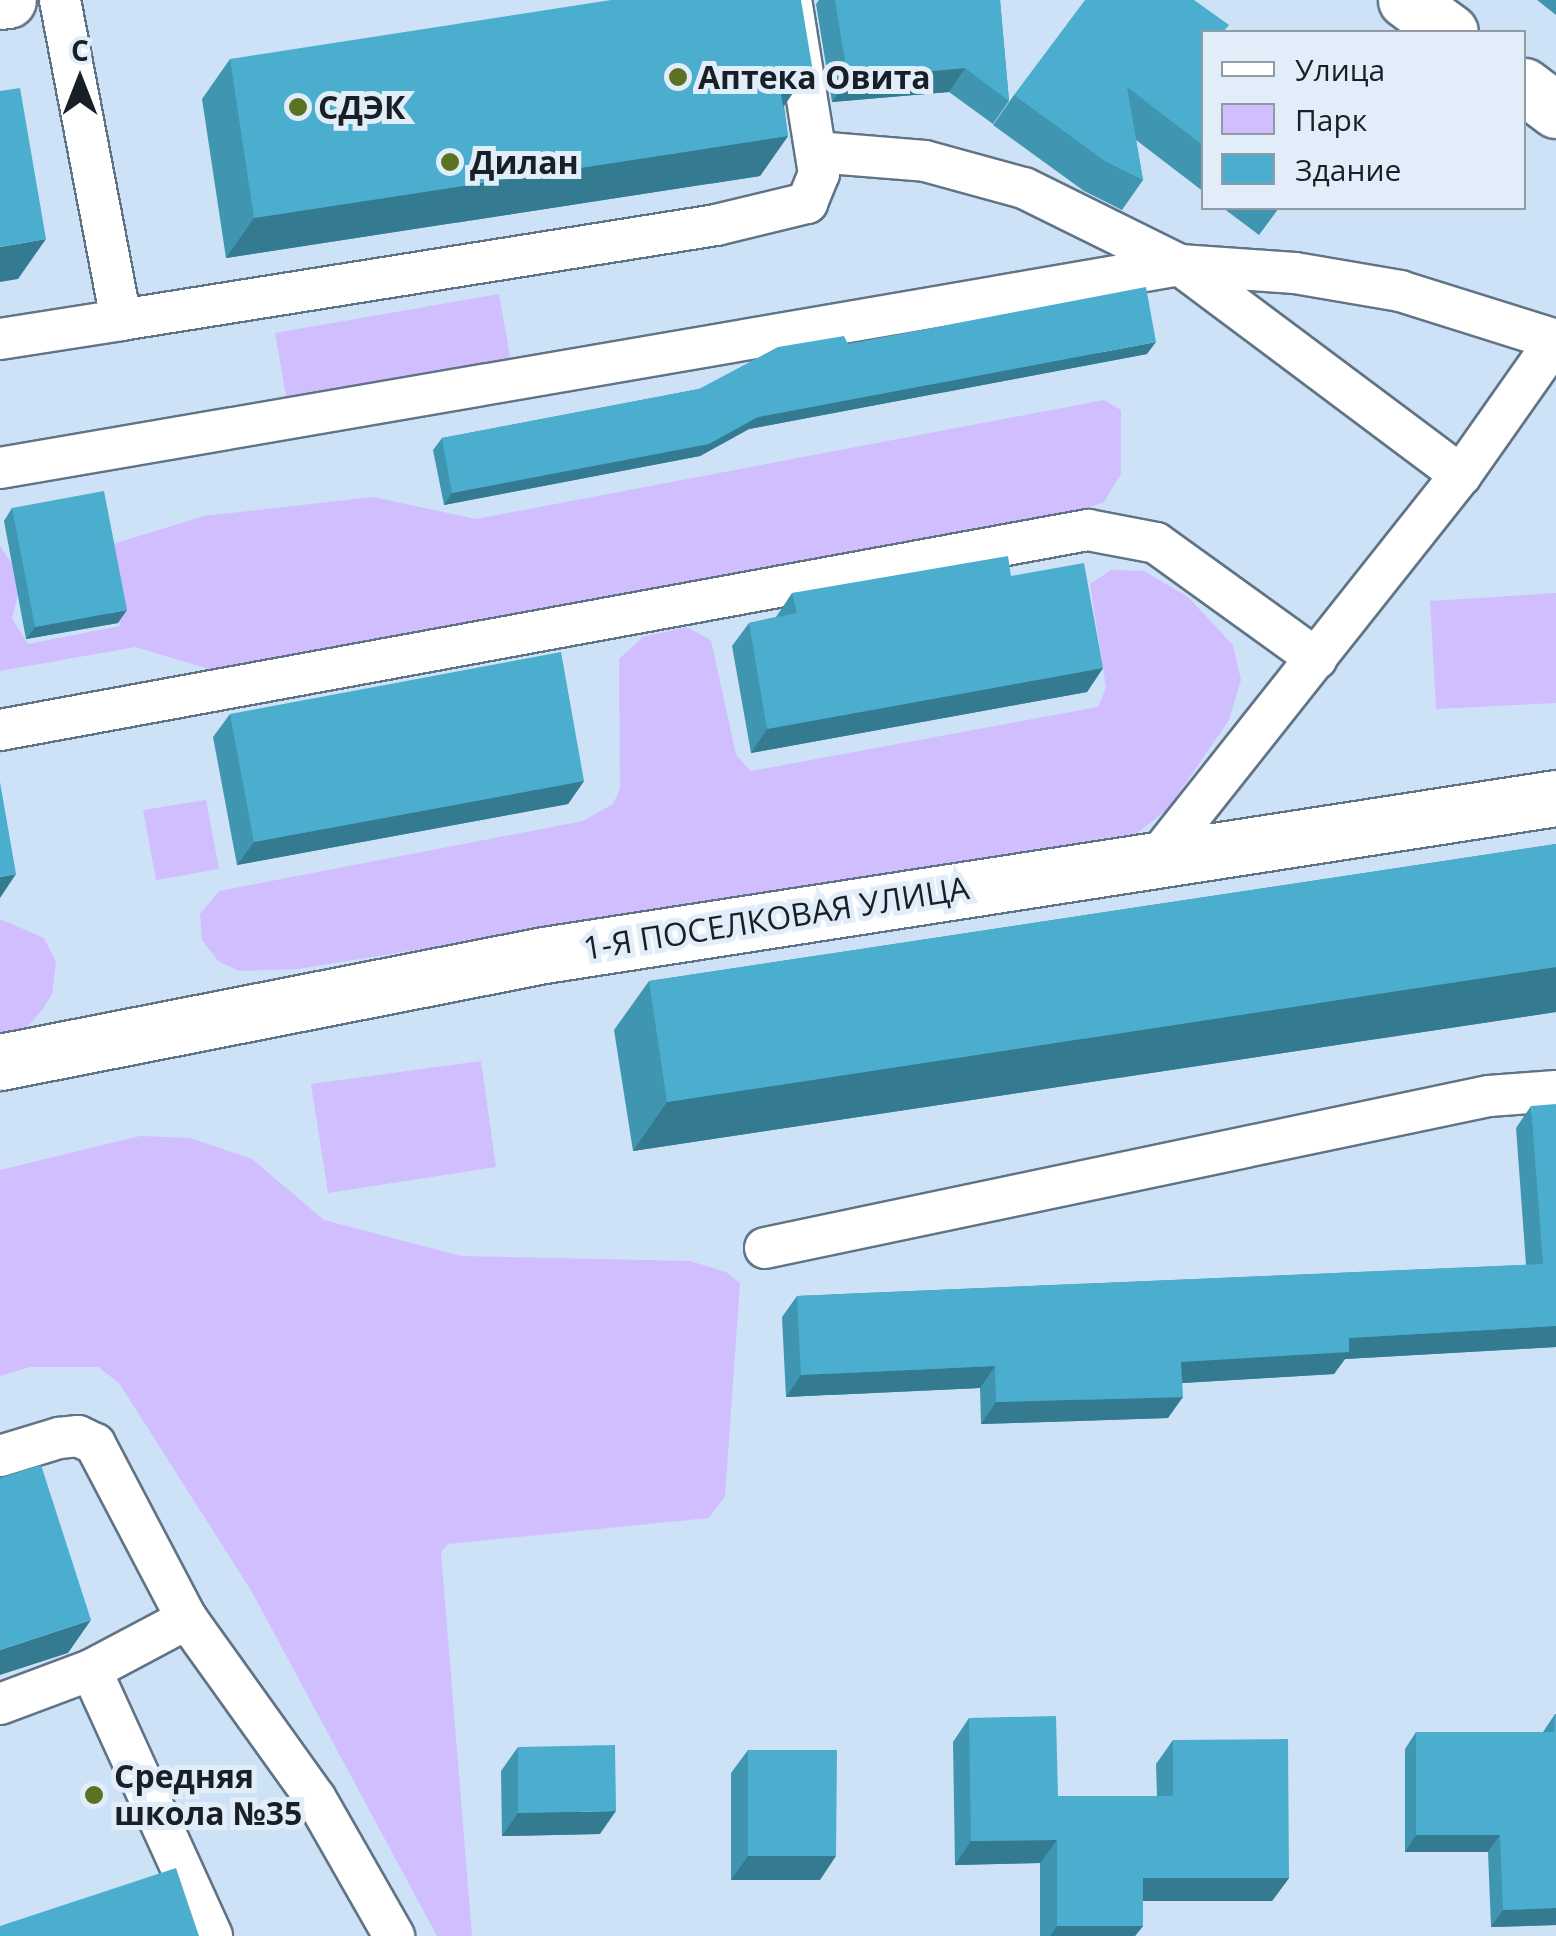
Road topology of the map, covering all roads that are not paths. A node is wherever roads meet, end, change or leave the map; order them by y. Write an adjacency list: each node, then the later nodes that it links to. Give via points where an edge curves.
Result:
1 (8, 0): 5 (street)
2 (60, 0): 11 (lane)
3 (791, 0): 9 (lane)
4 (1406, 0): 6 (street)
5 (0, 2)
6 (1447, 30)
7 (1526, 88): 8 (street)
8 (1556, 110)
9 (816, 152): 10 (lane, via 926,161 1024,188); 11 (lane, via 817,190 787,211)
10 (1180, 265): 13 (lane, via 1400,291); 14 (lane); 15 (lane)
11 (121, 320): 12 (lane)
12 (0, 340)
13 (1556, 340): 15 (lane)
14 (0, 468)
15 (1461, 475): 16 (lane)
16 (1317, 659): 17 (lane, via 1156,543 1088,530); 19 (lane)
17 (0, 730)
18 (1556, 798): 19 (street, 1-Я ПОСЕЛКОВАЯ УЛИЦА)
19 (1157, 858): 20 (street, 1-Я ПОСЕЛКОВАЯ УЛИЦА, via 544,955)
20 (0, 1062)
21 (1556, 1091): 22 (lane, via 1489,1096)
22 (765, 1248)
23 (0, 1456): 24 (lane, via 59,1438 78,1436 95,1444)
24 (187, 1618): 25 (lane); 28 (lane, via 316,1799)
25 (90, 1670): 26 (lane); 27 (lane)
26 (0, 1704)
27 (212, 1936)
28 (394, 1936)

